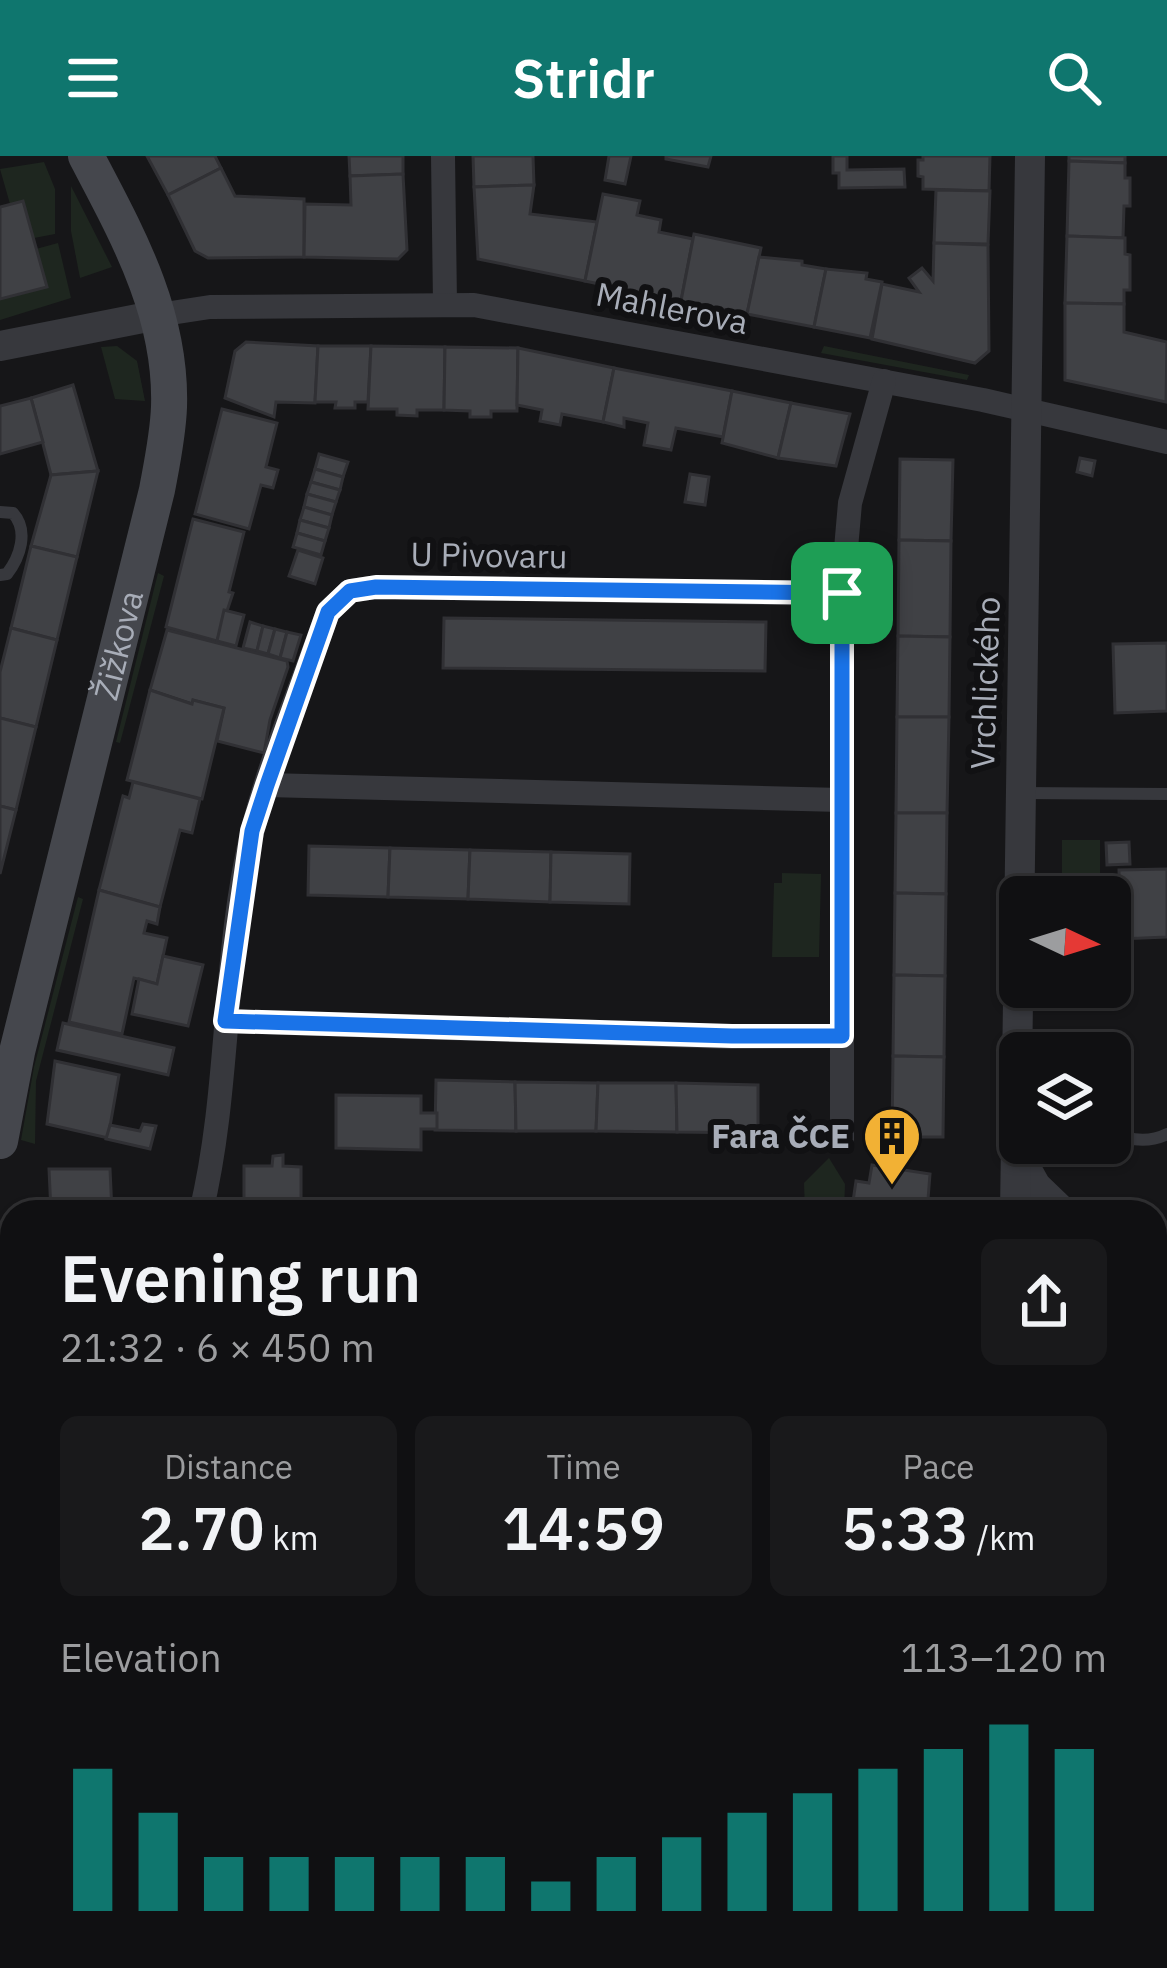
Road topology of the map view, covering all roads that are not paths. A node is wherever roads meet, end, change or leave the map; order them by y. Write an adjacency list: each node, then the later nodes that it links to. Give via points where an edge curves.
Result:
1 (86, 156): 5 (main road, Žižkova, via 141,262)
2 (443, 156): 4 (street)
3 (1030, 156): 8 (street, Vrchlického)
4 (445, 303): 5 (street, Mahlerova); 7 (street, Mahlerova)
5 (158, 315): 6 (street); 23 (main road, Žižkova, via 169,409 157,490)
6 (0, 346)
7 (884, 381): 8 (street, Mahlerova); 12 (street, via 850,503)
8 (1029, 410): 9 (street, Mahlerova); 14 (street, Vrchlického)
9 (1167, 442)
10 (0, 512): 11 (lane, via 13,513 21,535 16,562)
11 (0, 575)
12 (842, 593): 13 (street, U Pivovaru, via 350,591 328,612); 16 (street)
13 (267, 785): 16 (street); 17 (street, U Pivovaru, via 252,831)
14 (1018, 793): 15 (lane); 18 (street, Vrchlického)
15 (1167, 794)
16 (841, 800): 19 (street)
17 (225, 1021): 19 (street); 26 (street, U Pivovaru)
18 (1018, 1032)
19 (842, 1036): 21 (street)
20 (1167, 1134): 22 (lane)
21 (842, 1139)
22 (1131, 1139)
23 (0, 1142)
24 (1015, 1164): 27 (street, Vrchlického)
25 (1021, 1164): 28 (street)
26 (204, 1200)
27 (1016, 1200)
28 (1051, 1200)

